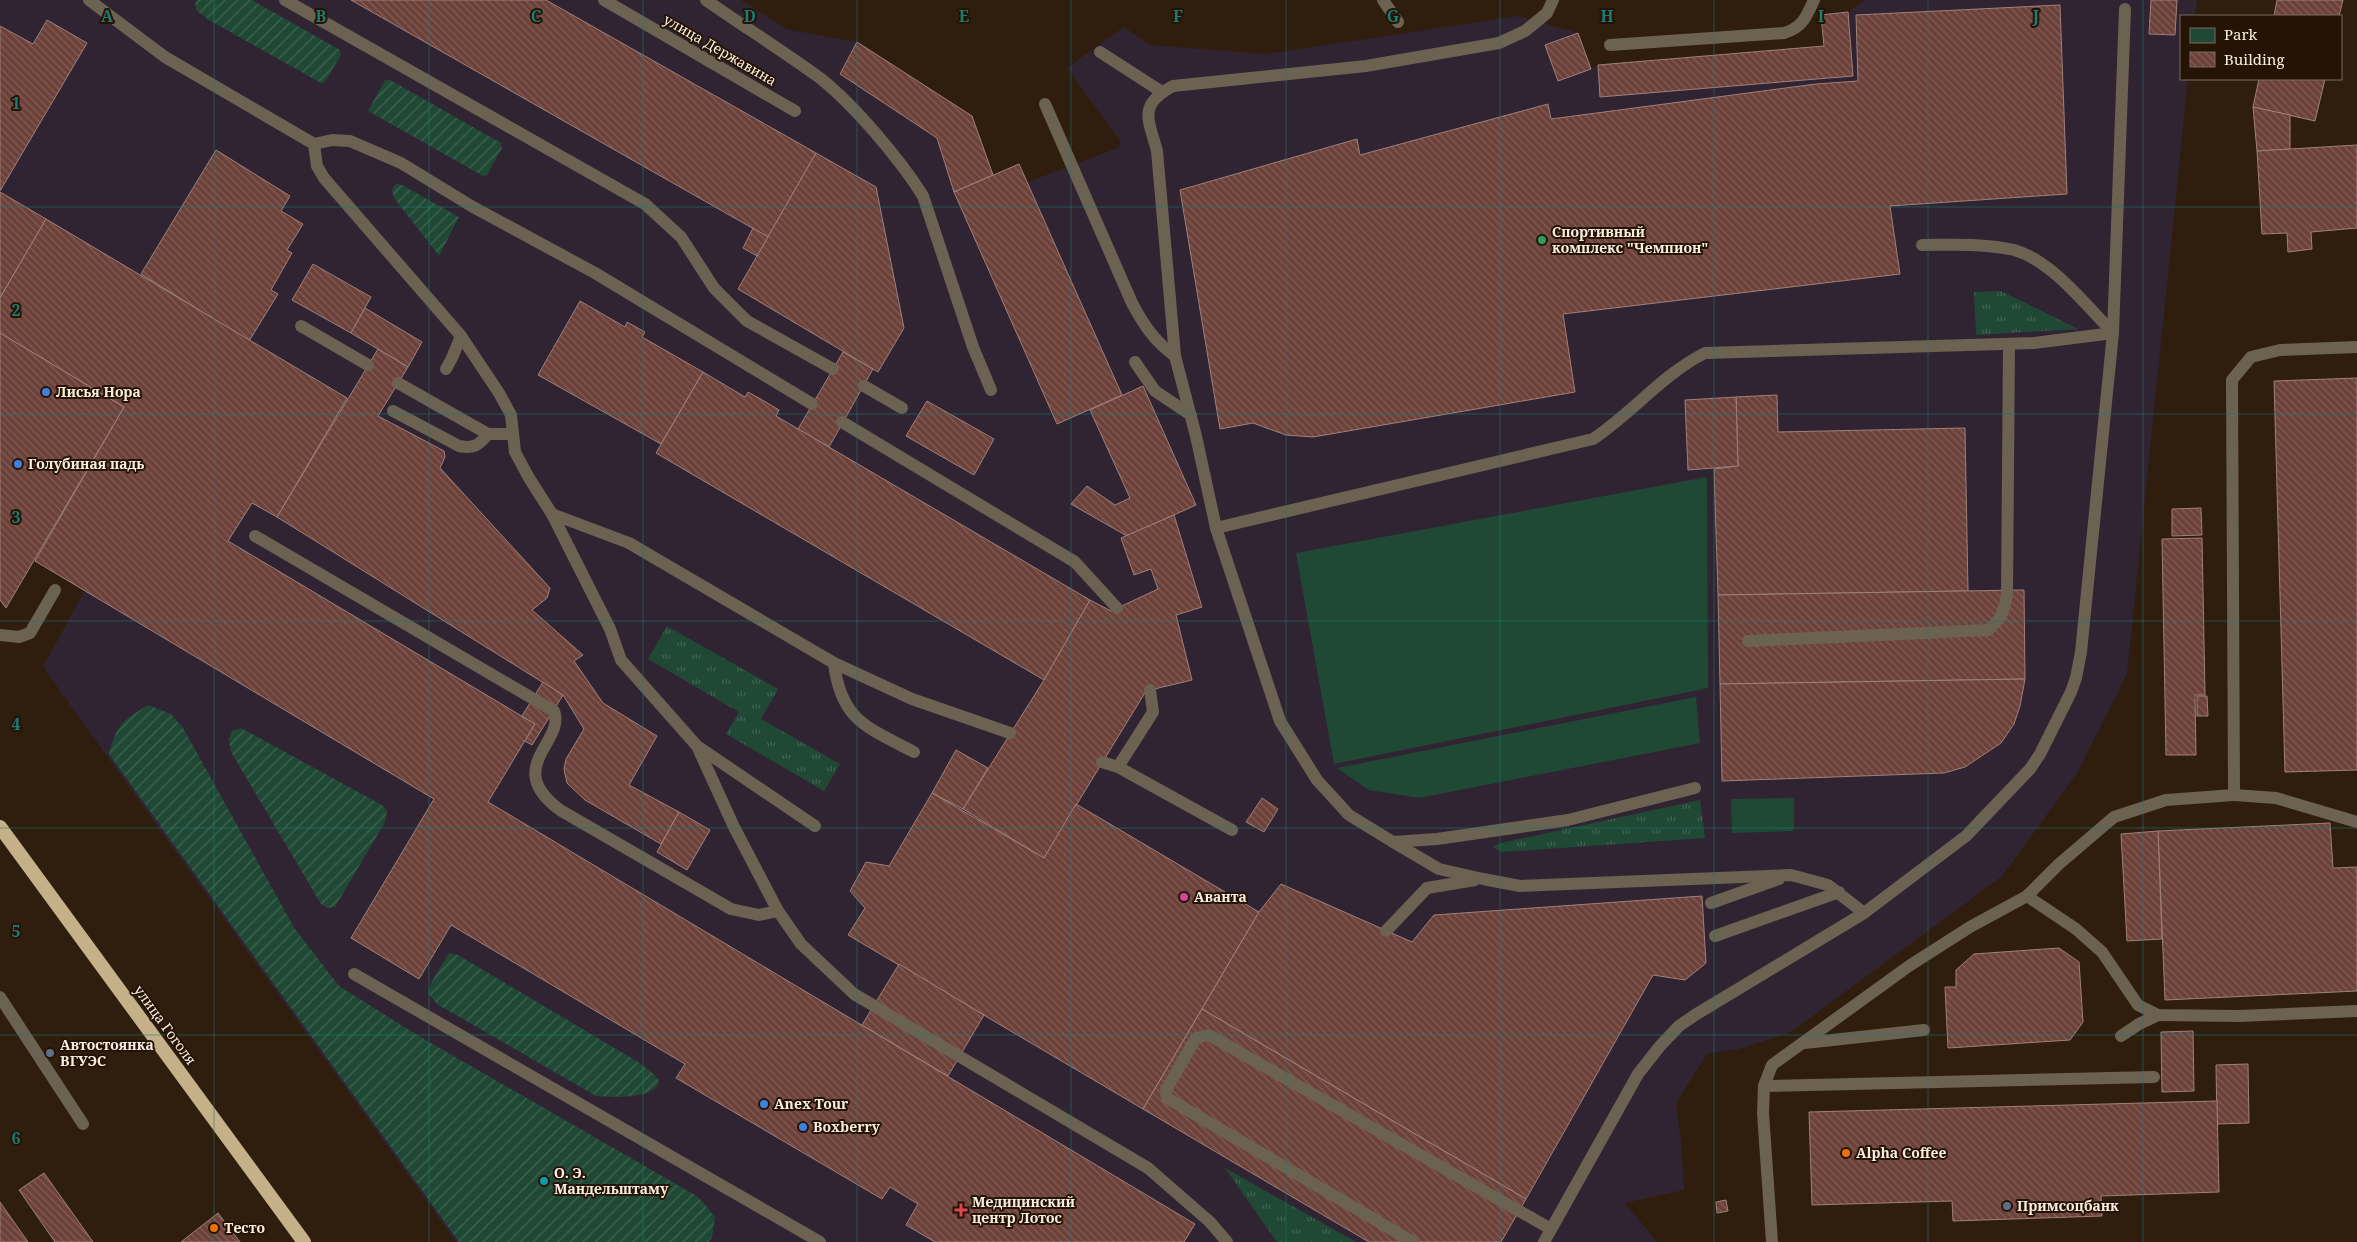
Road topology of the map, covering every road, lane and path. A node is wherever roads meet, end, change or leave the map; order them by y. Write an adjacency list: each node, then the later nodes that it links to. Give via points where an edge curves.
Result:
1 (89, 0): 15 (lane, via 165,57)
2 (285, 0): 26 (lane, via 645,204 681,237 714,288 747,321)
3 (604, 0): 14 (lane, улица Державина)
4 (706, 0): 29 (lane, via 820,79 859,116 909,174 923,196 972,347)
5 (1383, 0): 9 (lane)
6 (1553, 0): 12 (lane, via 1547,13 1525,31 1499,43 1366,66 1173,86)
7 (1814, 0): 10 (lane, via 1796,29 1784,33)
8 (2125, 9): 18 (lane)
9 (1398, 22)
10 (1610, 45)
11 (1100, 52): 12 (lane)
12 (1162, 92): 22 (lane, via 1150,104 1148,118 1157,151)
13 (1044, 104): 22 (lane, via 1062,138 1132,303 1150,333)
14 (795, 111)
15 (314, 144): 19 (lane, via 317,166 324,178); 30 (lane, via 350,141 401,163 473,207 595,273)
16 (1922, 245): 18 (lane, via 1988,245 2016,251 2061,280)
17 (301, 326): 24 (lane)
18 (2113, 333): 20 (lane); 64 (lane, via 2080,652 2070,692 2030,770 1966,836)
19 (461, 336): 25 (lane); 36 (lane, via 512,415)
20 (2009, 344): 38 (lane, via 1705,353 1686,363 1616,424 1593,439); 43 (lane, via 2007,596 2003,614 1997,623 1988,630)
21 (2357, 347): 52 (lane, via 2280,350 2251,357 2232,380)
22 (1175, 356): 33 (lane)
23 (1135, 362): 33 (lane, via 1155,391)
24 (368, 365)
25 (446, 369)
26 (833, 369)
27 (398, 383): 35 (lane)
28 (864, 386): 31 (lane)
29 (991, 390)
30 (812, 404)
31 (902, 408)
32 (392, 411): 35 (lane, via 459,446 471,448 480,444)
33 (1191, 415): 38 (lane)
34 (842, 422): 41 (lane, via 1075,562)
35 (488, 434): 36 (lane)
36 (512, 434): 37 (lane, via 515,452)
37 (552, 514): 44 (lane, via 629,543); 47 (lane, via 610,629 621,660)
38 (1216, 528): 57 (lane, via 1280,722 1317,780 1349,815)
39 (255, 536): 63 (lane, via 554,712 556,719 540,754 536,773 538,788 560,810 731,909 759,915)
40 (55, 590): 42 (lane, via 30,633 19,637)
41 (1116, 608)
42 (0, 635)
43 (1748, 641)
44 (834, 663): 46 (lane, via 912,699); 48 (lane, via 843,702 855,716 870,729)
45 (1150, 690): 50 (lane, via 1153,712)
46 (1010, 734)
47 (697, 746): 54 (lane); 63 (lane)
48 (914, 752)
49 (1102, 762): 50 (lane)
50 (1118, 768): 56 (lane)
51 (1695, 788): 57 (lane, via 1568,820 1437,839)
52 (2234, 795): 53 (lane, via 2276,798); 61 (lane, via 2166,800 2114,817)
53 (2357, 822)
54 (815, 826)
55 (0, 827): 78 (highway, улица Гоголя)
56 (1232, 830)
57 (1392, 842): 59 (lane, via 1439,870)
58 (1791, 875): 59 (lane, via 1520,886); 60 (lane, via 1828,885); 62 (lane)
59 (1483, 879): 65 (lane, via 1426,888)
60 (1839, 892): 64 (lane); 66 (lane)
61 (2027, 896): 70 (lane, via 2076,929 2102,952 2138,1005); 73 (lane, via 1909,966)
62 (1711, 903)
63 (778, 912): 80 (lane, via 801,944 854,994 1148,1168 1210,1222)
64 (1864, 913): 77 (lane, via 1679,1026 1638,1074)
65 (1386, 930)
66 (1715, 936)
67 (354, 974): 79 (lane)
68 (0, 997): 76 (lane)
69 (2357, 1011): 70 (lane, via 2239,1016)
70 (2158, 1015): 72 (lane)
71 (1924, 1030): 73 (lane)
72 (2121, 1036)
73 (1803, 1043): 75 (lane, via 1772,1065)
74 (2154, 1077): 75 (lane)
75 (1764, 1086): 83 (lane)
76 (84, 1124)
77 (1552, 1229): 81 (lane, via 1209,1035 1196,1038 1166,1090 1167,1098); 82 (lane)
78 (304, 1242)
79 (820, 1242)
80 (1227, 1242)
81 (1414, 1242)
82 (1544, 1242)
83 (1772, 1242)

